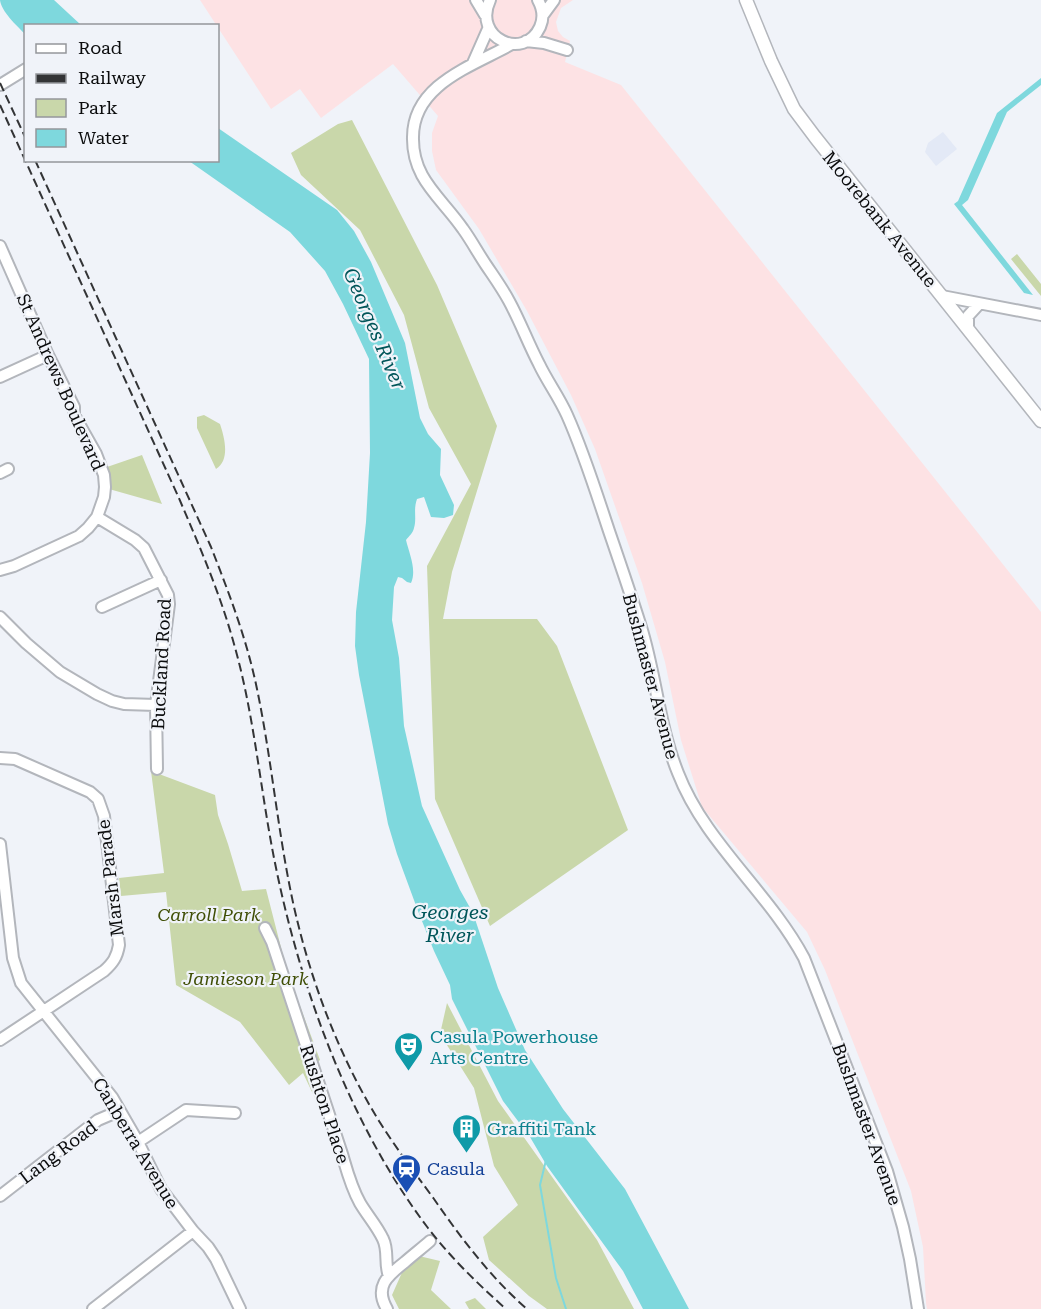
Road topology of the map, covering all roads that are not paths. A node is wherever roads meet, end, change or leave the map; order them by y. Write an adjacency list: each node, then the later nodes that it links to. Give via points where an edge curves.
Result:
1 (476, 0): 6 (street)
2 (490, 0): 6 (street)
3 (538, 0): 7 (street)
4 (554, 0): 7 (street)
5 (746, 0): 17 (main road, Moorebank Avenue, via 794,108)
6 (485, 15): 8 (street)
7 (542, 20): 9 (street, via 537,33); 11 (street, via 544,32)
8 (488, 29): 10 (street, via 502,42); 13 (street)
9 (526, 41): 10 (street, Bushmaster Avenue); 11 (street)
10 (512, 44): 13 (street, Bushmaster Avenue)
11 (554, 46): 12 (street)
12 (567, 50)
13 (473, 63): 46 (street, Bushmaster Avenue, via 425,99 412,136 416,164 422,178 502,288 566,412 642,629 678,772 708,830 782,922 804,958 887,1171 908,1248)
14 (24, 70): 15 (street)
15 (0, 85)
16 (0, 246): 21 (street, St Andrews Boulevard)
17 (942, 296): 18 (street); 20 (main road, Moorebank Avenue)
18 (979, 304): 19 (street); 20 (street, via 968,316)
19 (1041, 315)
20 (968, 329): 23 (main road, Moorebank Avenue)
21 (48, 355): 22 (street); 24 (street, St Andrews Boulevard, via 100,464 105,487)
22 (0, 377)
23 (1041, 421)
24 (97, 517): 25 (street, via 79,536); 26 (street, Buckland Road, via 144,548)
25 (0, 570)
26 (161, 580): 27 (street); 29 (street, Buckland Road, via 169,604)
27 (102, 607)
28 (0, 617): 29 (street, via 60,672 97,694 124,704)
29 (156, 705): 31 (street, Buckland Road)
30 (0, 758): 34 (street, Marsh Parade, via 15,759 90,792 98,799 104,816 119,945 117,956 104,971)
31 (157, 769)
32 (0, 844): 34 (street, Canberra Avenue, via 15,965 21,983)
33 (265, 928): 42 (street, Rushton Place, via 350,1182 387,1247)
34 (43, 1011): 35 (street, Marsh Parade); 36 (street, Canberra Avenue, via 102,1083)
35 (0, 1040)
36 (119, 1111): 38 (street, Canberra Avenue); 39 (street, Lang Road, via 98,1120)
37 (235, 1113): 38 (street, via 186,1110)
38 (138, 1142): 40 (street, Canberra Avenue, via 161,1189)
39 (0, 1196)
40 (193, 1231): 43 (street); 44 (street, Canberra Avenue, via 216,1259)
41 (430, 1241): 42 (street)
42 (388, 1276): 45 (street, Rushton Place, via 381,1292)
43 (93, 1309)
44 (240, 1309)
45 (387, 1309)
46 (918, 1309)

